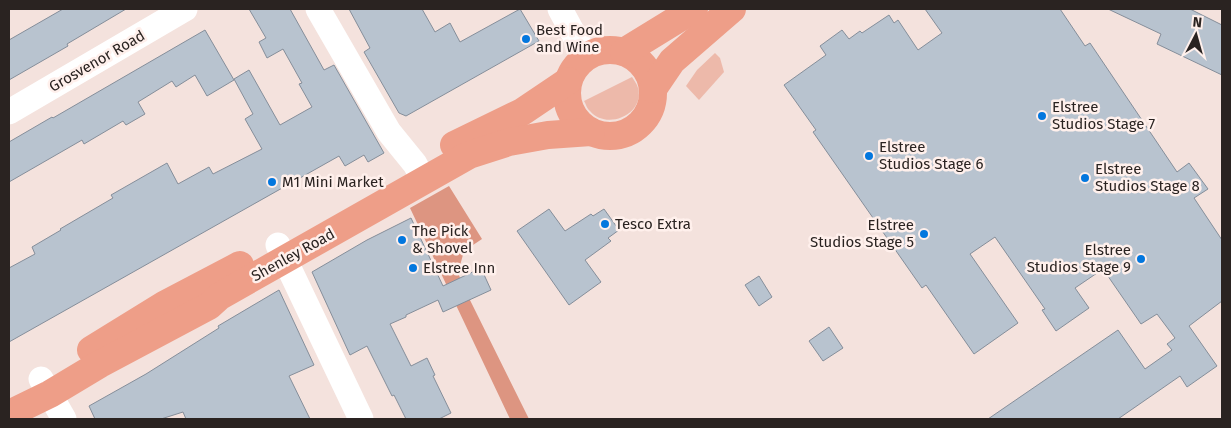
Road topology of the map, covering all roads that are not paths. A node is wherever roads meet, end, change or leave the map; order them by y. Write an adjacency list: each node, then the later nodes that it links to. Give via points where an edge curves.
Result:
1 (185, 9): 10 (street, Grosvenor Road)
2 (318, 9): 12 (street, via 389,132)
3 (560, 9): 7 (street)
4 (694, 9): 6 (main road)
5 (732, 9): 9 (main road, via 672,61)
6 (624, 52): 7 (main road, via 605,50); 9 (main road, via 645,67)
7 (586, 57): 8 (main road, via 578,63)
8 (568, 81): 11 (main road, via 571,111); 12 (main road, Shenley Road)
9 (653, 89): 11 (main road, via 650,109 638,126 619,135)
10 (9, 112)
11 (591, 132): 12 (main road, Shenley Road, via 509,142)
12 (420, 173): 13 (main road, Shenley Road, via 348,205)
13 (282, 252): 14 (main road, Shenley Road, via 164,305 85,354); 18 (street)
14 (45, 386): 15 (main road, Shenley Road); 16 (main road, Shenley Road); 17 (street)
15 (9, 396)
16 (9, 414)
17 (64, 419)
18 (361, 419)

